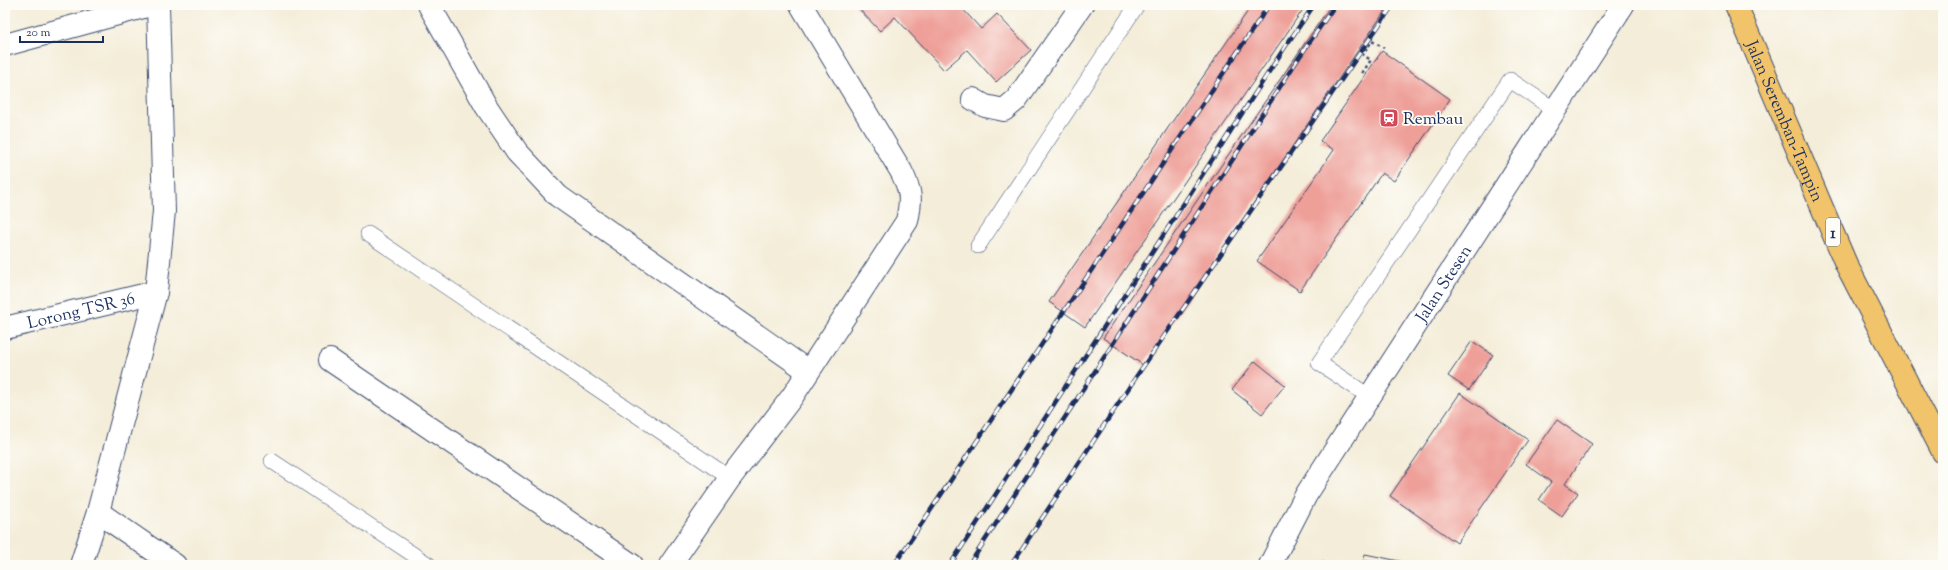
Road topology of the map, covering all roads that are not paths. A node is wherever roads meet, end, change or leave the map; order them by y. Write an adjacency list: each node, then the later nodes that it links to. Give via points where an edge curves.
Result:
1 (151, 5): 9 (street)
2 (158, 5): 14 (street, via 164,211)
3 (429, 5): 17 (street, via 486,106 517,152 558,196)
4 (801, 5): 17 (street, via 901,171 910,190 911,202 907,221)
5 (1082, 5): 10 (street, via 1016,100 1004,110 985,106)
6 (1137, 5): 13 (lane)
7 (1623, 5): 11 (street, Jalan Stesen)
8 (1736, 5): 19 (highway, Jalan Seremban-Tampin / 1, via 1846,264)
9 (5, 45)
10 (973, 99)
11 (1555, 110): 18 (street, Jalan Stesen); 18 (lane, via 1510,80 1319,363)
12 (368, 234): 21 (lane)
13 (978, 246)
14 (156, 292): 15 (street, Lorong TSR 36); 22 (street)
15 (5, 328)
16 (330, 360): 26 (street)
17 (808, 371): 21 (street, via 792,397)
18 (1370, 397): 28 (street, Jalan Stesen, via 1306,495)
19 (1943, 452)
20 (272, 461): 25 (lane)
21 (730, 478): 27 (street)
22 (98, 512): 23 (street); 24 (street)
23 (81, 565)
24 (175, 565)
25 (429, 565)
26 (632, 565)
27 (670, 565)
28 (1270, 565)

